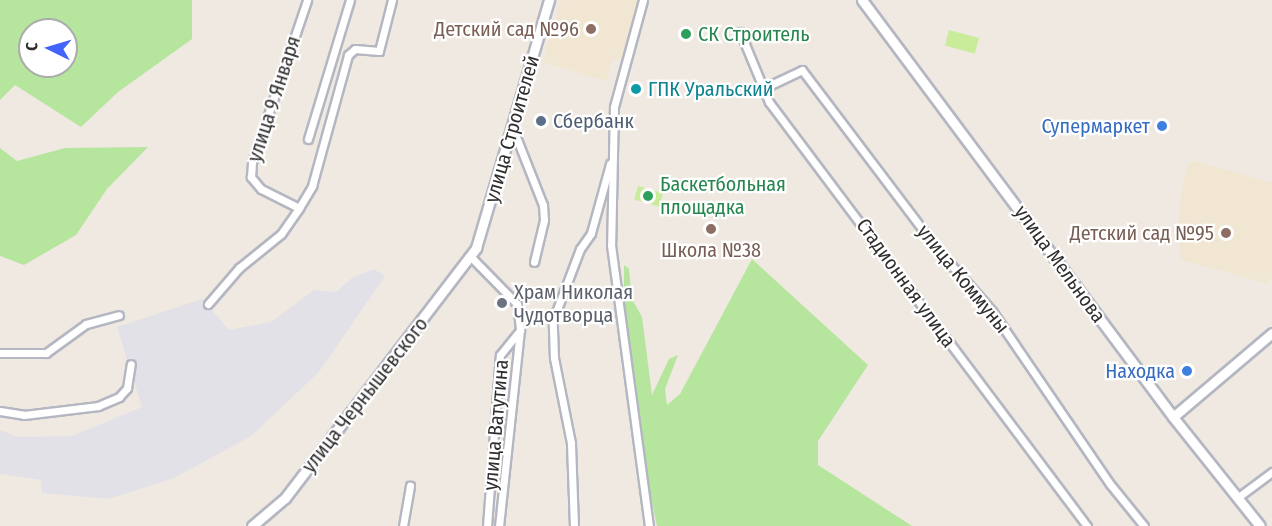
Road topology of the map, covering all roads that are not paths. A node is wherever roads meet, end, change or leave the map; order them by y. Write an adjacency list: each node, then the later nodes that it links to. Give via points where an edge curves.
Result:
1 (307, 0): 12 (street, улица 9 Января, via 252,162 251,177 261,189)
2 (350, 0): 10 (street)
3 (392, 0): 12 (street, via 380,51 355,49 348,55 312,186)
4 (549, 0): 9 (main road, улица Строителей)
5 (643, 0): 11 (street, via 614,107)
6 (862, 0): 22 (main road, улица Мельнова)
7 (740, 32): 8 (street, Стадионная улица)
8 (764, 88): 32 (street, Стадионная улица, via 769,102); 33 (street, улица Коммуны, via 802,70 938,250 992,311 1110,484)
9 (513, 129): 13 (main road, улица Строителей); 14 (street, via 543,205 544,220)
10 (308, 139)
11 (615, 147): 30 (street, via 591,233 580,249 553,320 554,358 572,443); 31 (street, via 611,245)
12 (299, 208): 15 (street, via 281,234 238,268)
13 (471, 257): 17 (street, улица Ватутина, via 517,304); 26 (main road, улица Чернышевского, via 285,498)
14 (534, 262)
15 (208, 304)
16 (119, 315): 19 (street, via 86,324 46,353)
17 (519, 330): 28 (street, улица Ватутина, via 500,355); 29 (street, улица Ватутина)
18 (1272, 333): 22 (main road)
19 (0, 353)
20 (131, 364): 21 (street, via 127,388 119,397 99,406 24,415)
21 (0, 411)
22 (1173, 417): 25 (main road, улица Мельнова)
23 (1272, 472): 25 (street)
24 (410, 486): 27 (street)
25 (1237, 498): 34 (main road, улица Мельнова)
26 (252, 526)
27 (403, 526)
28 (487, 526)
29 (499, 526)
30 (574, 526)
31 (649, 526)
32 (1087, 526)
33 (1144, 526)
34 (1260, 526)

